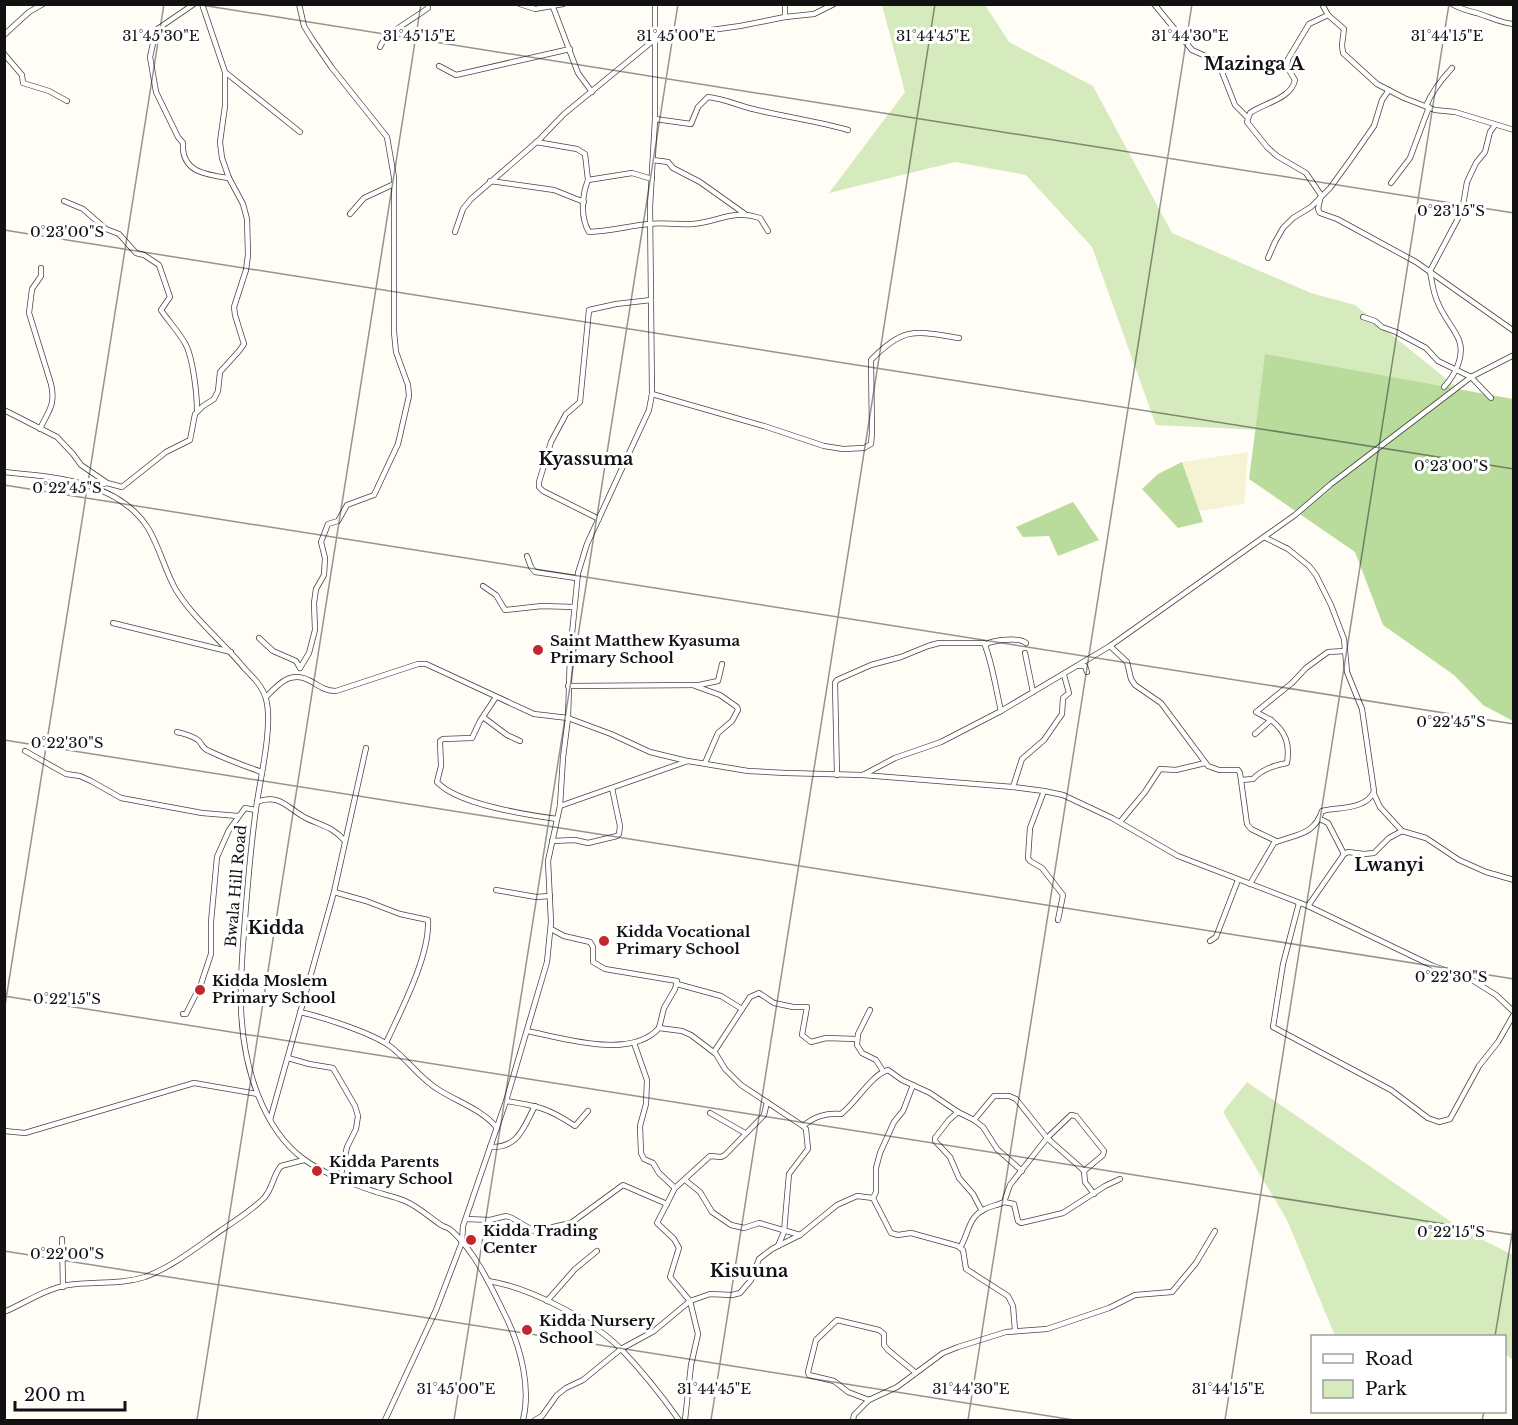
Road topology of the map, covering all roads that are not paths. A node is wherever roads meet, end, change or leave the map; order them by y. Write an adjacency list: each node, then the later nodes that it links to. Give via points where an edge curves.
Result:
1 (43, 4): 19 (street)
2 (194, 4): 39 (street, via 156,30 150,57 156,92 183,143 186,163 205,174)
3 (202, 4): 26 (street)
4 (299, 4): 44 (street, via 312,39 387,137)
5 (428, 4): 21 (street, via 412,21 382,41)
6 (520, 4): 14 (street, via 529,9)
7 (563, 4): 14 (street)
8 (655, 4): 18 (street)
9 (785, 4): 16 (street)
10 (834, 4): 16 (street, via 820,13)
11 (1154, 4): 31 (street, via 1192,50 1220,67 1235,105)
12 (1322, 4): 15 (street)
13 (1452, 4): 17 (street, via 1498,22)
14 (553, 7): 22 (street)
15 (1328, 15): 27 (street, via 1344,29 1343,53); 31 (street, via 1310,24 1288,59 1287,67 1295,80 1293,87)
16 (784, 17): 18 (street, via 668,36)
17 (1514, 24)
18 (654, 30): 20 (street)
19 (4, 35)
20 (654, 40): 28 (street); 32 (street)
21 (380, 47)
22 (570, 49): 24 (street, via 456,75); 28 (street, via 578,73)
23 (4, 54): 29 (street, via 22,75 23,83)
24 (439, 66)
25 (1452, 68): 30 (street, via 1431,95)
26 (225, 72): 36 (street); 39 (street, via 220,150)
27 (1389, 90): 30 (street); 45 (street, via 1374,126)
28 (592, 92): 37 (street)
29 (67, 101)
30 (1428, 107): 33 (street); 43 (street, via 1410,158)
31 (1247, 117): 45 (street, via 1259,140 1306,173)
32 (655, 118): 34 (street, via 691,124 698,107 708,97); 38 (street)
33 (1495, 125): 35 (street); 55 (street, via 1485,153 1467,182 1462,211)
34 (848, 130)
35 (1514, 130)
36 (300, 132)
37 (536, 142): 41 (street, via 585,154); 42 (street)
38 (653, 160): 40 (street); 49 (street, via 668,162)
39 (229, 178): 67 (street, via 247,219 246,270 234,307 244,344 220,372 217,395)
40 (652, 179): 41 (street, via 632,173); 50 (street)
41 (588, 180): 47 (street)
42 (490, 181): 47 (street, via 554,190); 52 (street, via 463,209)
43 (1391, 183)
44 (394, 184): 48 (street, via 364,198); 90 (street, via 395,342 409,396 398,444 374,495 347,505 338,521 328,524 321,542 324,576 316,589 315,630)
45 (1321, 195): 53 (street, via 1283,228); 55 (street, via 1320,213)
46 (64, 201): 67 (street, via 83,209 106,229 119,234 135,253 159,265 170,297 161,310 187,348)
47 (584, 202): 50 (street, via 583,217 589,232)
48 (350, 214)
49 (745, 214): 50 (street, via 692,224); 51 (street, via 760,218)
50 (650, 224): 56 (street)
51 (768, 231)
52 (455, 232)
53 (1268, 258)
54 (41, 268): 68 (street, via 41,276 32,289 29,314 52,393 51,411)
55 (1430, 272): 58 (street); 61 (street, via 1436,300 1459,340 1461,356)
56 (651, 300): 64 (street); 74 (street, via 589,310 580,402 566,414 551,442 539,482 543,490)
57 (1363, 317): 61 (street, via 1426,348 1438,361)
58 (1514, 331)
59 (959, 338): 64 (street, via 903,334 871,360 872,434 871,444 864,448 824,446)
60 (1514, 355): 62 (street)
61 (1456, 369): 62 (street); 63 (street)
62 (1471, 377): 65 (street); 75 (street)
63 (1444, 387)
64 (652, 394): 74 (street, via 649,410)
65 (1491, 398)
66 (4, 410): 68 (street)
67 (197, 410): 72 (street, via 190,440 166,452)
68 (40, 429): 70 (street, via 57,437 86,469)
69 (4, 472): 71 (street, via 61,478)
70 (107, 483): 71 (street); 72 (street)
71 (94, 487): 73 (street)
72 (122, 487): 73 (street)
73 (119, 500): 86 (street, via 147,528 183,601)
74 (599, 519): 77 (street)
75 (1264, 537): 83 (street); 85 (street, via 1301,558 1316,575 1344,639)
76 (527, 556): 77 (street, via 533,572)
77 (576, 578): 79 (street)
78 (483, 586): 79 (street, via 496,595 504,610)
79 (574, 607): 95 (street)
80 (113, 623): 86 (street)
81 (259, 638): 90 (street, via 273,651 296,661)
82 (1026, 643): 84 (street, via 992,642)
83 (1110, 646): 89 (street); 110 (street, via 1126,662 1135,685 1161,703)
84 (986, 648): 99 (street); 112 (street, via 981,643 939,644 871,664 837,680)
85 (1345, 651): 102 (street, via 1328,652 1256,712); 118 (street, via 1347,672 1362,709)
86 (231, 652): 97 (street)
87 (1025, 652): 96 (street)
88 (722, 664): 94 (street, via 718,681)
89 (1078, 666): 91 (street, via 1085,666); 92 (street)
90 (300, 668): 93 (street)
91 (1087, 672)
92 (1064, 675): 96 (street); 115 (street, via 1069,693 1064,698 1062,714 1044,740 1022,759)
93 (300, 676): 97 (street, via 283,681); 98 (street, via 325,690 336,691 418,663)
94 (693, 685): 95 (street); 109 (street, via 720,695 738,710 718,733)
95 (568, 686): 101 (street)
96 (1033, 692): 99 (street)
97 (266, 697): 111 (street, Bwala Hill Road)
98 (496, 697): 100 (street); 101 (street, via 534,714)
99 (1001, 711): 113 (street)
100 (483, 717): 105 (street); 123 (street, via 472,738 440,741 439,784 483,804)
101 (568, 718): 108 (street, via 650,752); 120 (street)
102 (1271, 720): 104 (street); 114 (street, via 1287,737 1287,763 1259,772 1253,779)
103 (177, 732): 111 (street, via 195,738 210,752)
104 (1255, 734)
105 (520, 741)
106 (366, 748): 128 (street)
107 (25, 751): 122 (street, via 121,798)
108 (688, 761): 109 (street); 116 (street)
109 (705, 763): 112 (street, via 748,771)
110 (1205, 763): 114 (street, via 1219,770 1238,770); 125 (street, via 1176,770 1160,769)
111 (262, 772): 119 (street, Bwala Hill Road)
112 (837, 775): 113 (street)
113 (863, 775): 115 (street)
114 (1241, 780): 129 (street, via 1246,824)
115 (1013, 787): 117 (street)
116 (612, 788): 120 (street); 127 (street, via 619,834 588,843)
117 (1044, 791): 125 (street, via 1063,795); 139 (street, via 1030,828 1028,858 1042,868 1063,894)
118 (1374, 794): 124 (street, via 1349,808 1322,811); 126 (street, via 1380,807)
119 (257, 802): 121 (street, Bwala Hill Road); 128 (street, via 268,799 290,805 303,816 326,825)
120 (560, 806): 123 (street)
121 (256, 810): 122 (street, via 247,808); 157 (street, Bwala Hill Road, via 248,868 241,1023)
122 (238, 816): 147 (street, via 218,856 211,954 201,984)
123 (557, 819): 127 (street)
124 (1320, 819): 129 (street, via 1300,835); 130 (street, via 1328,823)
125 (1120, 822): 131 (street, via 1178,856)
126 (1402, 831): 130 (street, via 1374,853); 132 (street, via 1426,838 1486,872)
127 (552, 841): 136 (street, via 548,861)
128 (345, 842): 135 (street)
129 (1276, 842): 133 (street)
130 (1344, 854): 138 (street)
131 (1238, 880): 133 (street); 141 (street, via 1220,929)
132 (1514, 880)
133 (1250, 884): 137 (street)
134 (496, 890): 136 (street)
135 (334, 892): 145 (street); 151 (street, via 428,920 428,934 413,984)
136 (550, 896): 140 (street)
137 (1299, 903): 138 (street); 146 (street, via 1283,964 1273,1027 1391,1090 1428,1118 1439,1122 1450,1119)
138 (1308, 906): 146 (street, via 1433,966 1469,978 1496,995)
139 (1058, 920)
140 (551, 929): 142 (street, via 591,942 593,962 605,969); 149 (street, via 547,962)
141 (1210, 941)
142 (677, 984): 143 (street, via 721,996); 148 (street)
143 (742, 1010): 150 (street, via 750,997 761,994 774,1003 807,1008 802,1035 812,1042 826,1038); 153 (street)
144 (870, 1010): 150 (street)
145 (300, 1012): 151 (street); 154 (street)
146 (1514, 1013)
147 (183, 1014)
148 (659, 1028): 152 (street); 153 (street, via 682,1030)
149 (527, 1030): 152 (street, via 590,1043); 158 (street)
150 (856, 1039): 155 (street, via 859,1049)
151 (386, 1043): 167 (street, via 436,1089 484,1116)
152 (634, 1043): 178 (street, via 647,1080 640,1126 641,1153)
153 (714, 1052): 159 (street, via 741,1085)
154 (288, 1058): 164 (street); 175 (street, via 333,1068 355,1106 357,1124)
155 (884, 1071): 156 (street); 166 (street, via 841,1114 826,1114)
156 (913, 1085): 162 (street); 180 (street, via 880,1153)
157 (258, 1094): 164 (street, Bwala Hill Road); 168 (street, via 194,1083 25,1133)
158 (506, 1101): 160 (street); 167 (street)
159 (767, 1102): 166 (street); 169 (street, via 764,1115)
160 (535, 1106): 161 (street, via 554,1112 575,1126); 171 (street, via 520,1135 509,1145)
161 (588, 1111)
162 (958, 1112): 165 (street); 183 (street, via 935,1141 950,1157)
163 (710, 1113): 169 (street)
164 (270, 1120): 172 (street, Bwala Hill Road)
165 (975, 1120): 170 (street, via 994,1096 1009,1096 1016,1099); 173 (street, via 997,1149)
166 (803, 1126): 186 (street, via 808,1149 789,1174)
167 (496, 1128): 171 (street)
168 (4, 1131)
169 (745, 1133): 177 (street, via 725,1155 710,1156)
170 (1047, 1138): 173 (street); 174 (street); 174 (street, via 1071,1115 1076,1116 1104,1151)
171 (490, 1147): 184 (street)
172 (304, 1160): 175 (street, Bwala Hill Road); 194 (street, via 281,1166 271,1189 256,1205 153,1273 128,1281)
173 (1022, 1171): 181 (street, via 1008,1187)
174 (1084, 1171): 179 (street, via 1085,1182)
175 (340, 1179): 189 (street, Bwala Hill Road, via 405,1201 449,1228)
176 (1120, 1179): 179 (street)
177 (685, 1180): 178 (street); 186 (street, via 700,1192 712,1212 731,1225 759,1223)
178 (675, 1188): 182 (street)
179 (1094, 1194): 181 (street, via 1063,1213 1021,1223 1014,1204)
180 (873, 1197): 187 (street, via 857,1196 837,1205); 191 (street, via 894,1235 911,1233)
181 (1004, 1202): 183 (street)
182 (668, 1204): 184 (street, via 622,1185 571,1223 539,1234 506,1216); 196 (street, via 657,1222 679,1248 670,1276)
183 (982, 1211): 191 (street, via 970,1222)
184 (466, 1219): 189 (street)
185 (1215, 1231): 198 (street, via 1172,1292 1135,1295 1047,1329)
186 (784, 1232): 187 (street); 190 (street)
187 (800, 1235): 190 (street)
188 (62, 1239): 194 (street)
189 (462, 1242): 193 (street, Bwala Hill Road); 202 (street, via 428,1329)
190 (778, 1246): 196 (street, via 759,1259 751,1280 740,1293 710,1294)
191 (960, 1248): 198 (street, via 966,1269 1008,1296)
192 (597, 1251): 195 (street)
193 (488, 1281): 195 (street); 203 (street, Bwala Hill Road, via 515,1340 526,1385)
194 (63, 1287): 197 (street)
195 (547, 1301): 199 (street, via 594,1327)
196 (690, 1302): 199 (street, via 654,1331); 206 (street, via 698,1335)
197 (4, 1312)
198 (1015, 1330): 200 (street, via 943,1353)
199 (621, 1349): 204 (street, via 557,1395); 205 (street)
200 (916, 1373): 201 (street); 201 (street, via 888,1350 879,1330 834,1321 816,1340 809,1375 834,1381)
201 (869, 1400): 207 (street)
202 (385, 1420)
203 (524, 1420)
204 (535, 1420)
205 (679, 1420)
206 (685, 1420)
207 (853, 1420)

